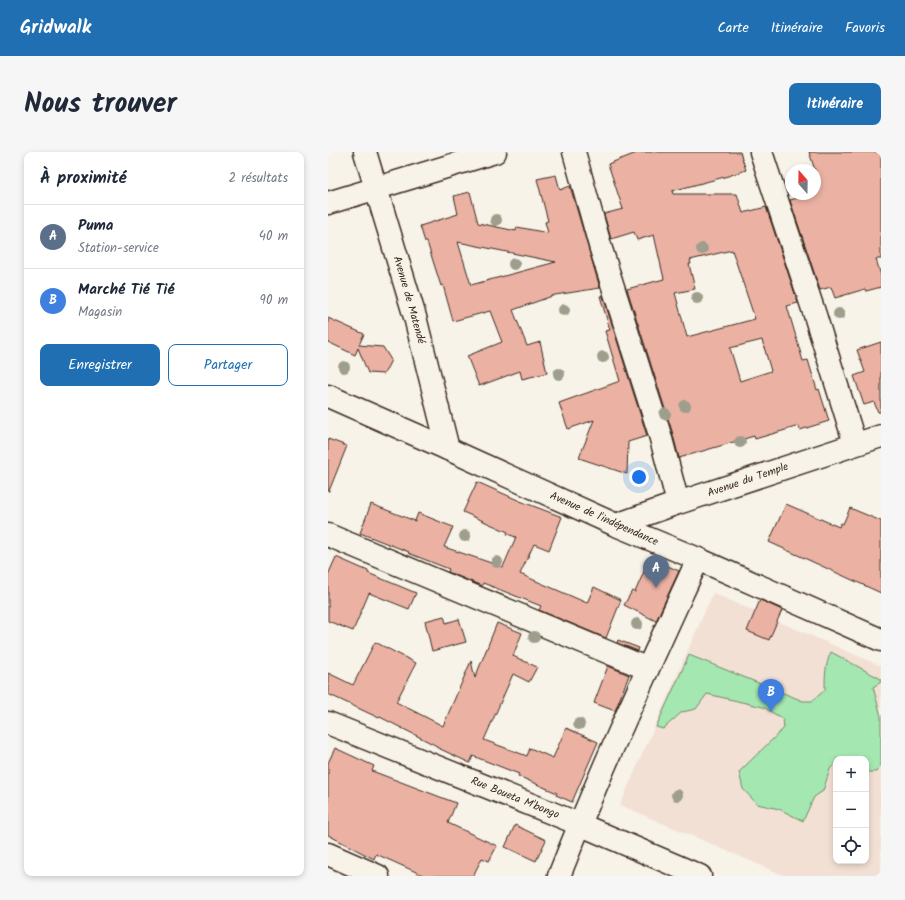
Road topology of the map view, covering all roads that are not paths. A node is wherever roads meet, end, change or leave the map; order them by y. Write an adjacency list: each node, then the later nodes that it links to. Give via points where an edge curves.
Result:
1 (365, 152): 5 (street, Avenue de Matendé)
2 (495, 152): 5 (street)
3 (574, 152): 11 (street, via 601,249 660,435)
4 (761, 152): 9 (street)
5 (377, 188): 6 (street); 10 (street, Avenue de Matendé, via 415,317)
6 (328, 203)
7 (328, 396): 10 (street, Avenue de l'indépendance)
8 (881, 436): 9 (street, Avenue du Temple)
9 (855, 444): 11 (street, Avenue du Temple)
10 (448, 449): 12 (street, Avenue de l'indépendance)
11 (678, 503): 12 (street, Avenue du Temple)
12 (616, 525): 14 (street, Avenue de l'indépendance)
13 (328, 535): 16 (street)
14 (698, 559): 15 (street, Avenue de l'indépendance); 16 (street)
15 (881, 640)
16 (648, 669): 18 (street)
17 (328, 723): 18 (street, Rue Boueta M'bongo)
18 (580, 824): 21 (street); 22 (street, Rue Boueta M'bongo)
19 (328, 854): 20 (street)
20 (378, 876)
21 (559, 876)
22 (700, 876)

